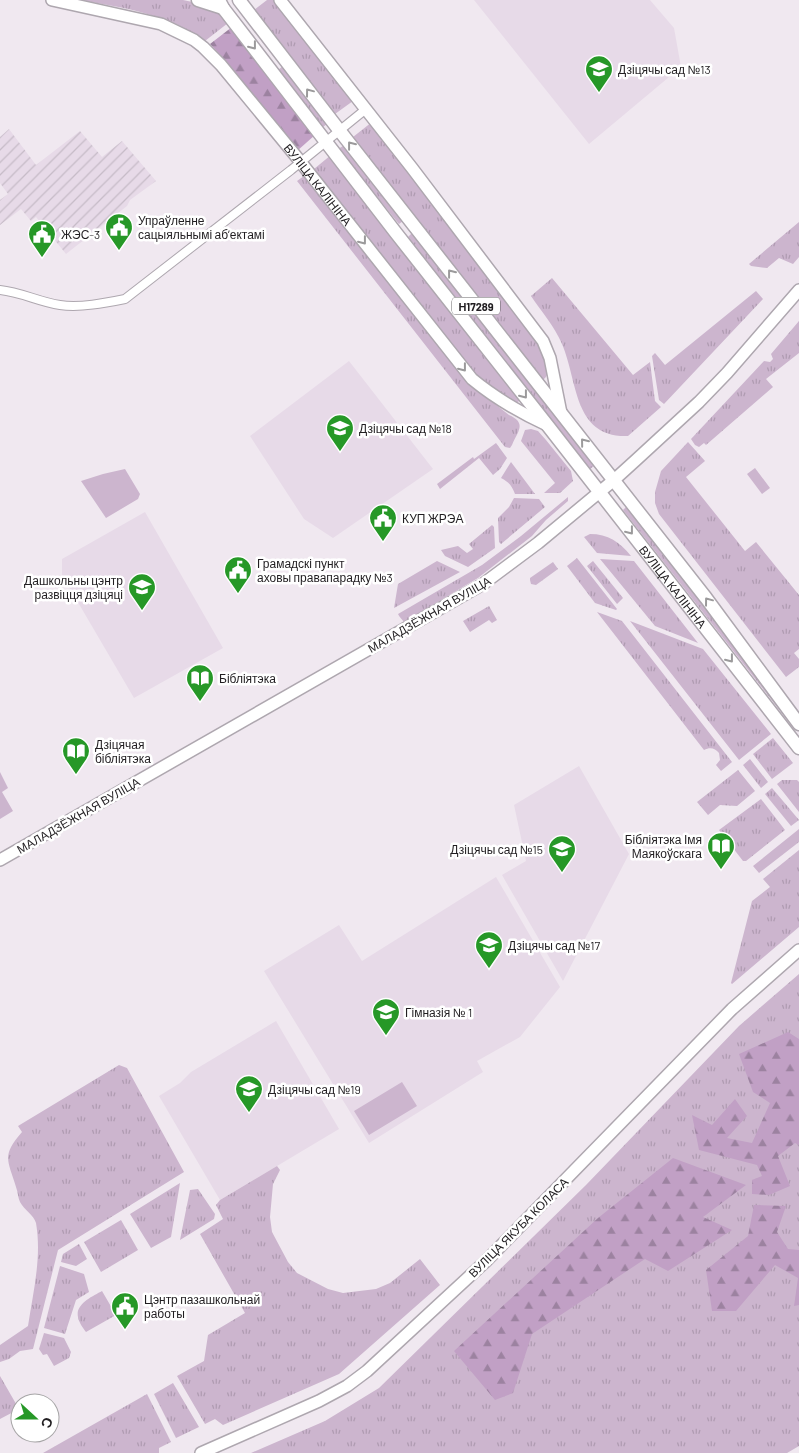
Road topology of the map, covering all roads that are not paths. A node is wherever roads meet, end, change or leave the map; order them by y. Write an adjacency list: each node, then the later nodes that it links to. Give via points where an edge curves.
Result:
1 (52, 0): 11 (street, ВУЛІЦА КАЛІНІНА, via 162,24 194,40 222,65)
2 (198, 0): 5 (main road, Н17289)
3 (238, 0): 6 (main road, ВУЛІЦА КАЛІНІНА / Н17289)
4 (280, 0): 8 (street, ВУЛІЦА КАЛІНІНА)
5 (221, 4): 7 (main road, ВУЛІЦА КАЛІНІНА / Н17289, one-way to 7)
6 (278, 52): 7 (main road); 9 (main road, ВУЛІЦА КАЛІНІНА / Н17289, one-way to 6)
7 (266, 62): 10 (main road, ВУЛІЦА КАЛІНІНА / Н17289)
8 (366, 109): 9 (street); 16 (street, ВУЛІЦА КАЛІНІНА, via 543,341)
9 (339, 130): 10 (street); 12 (main road, ВУЛІЦА КАЛІНІНА / Н17289, one-way to 9)
10 (326, 141): 11 (street); 13 (main road, ВУЛІЦА КАЛІНІНА / Н17289)
11 (300, 161): 14 (street, via 125,299 97,305 60,305); 19 (street, ВУЛІЦА КАЛІНІНА, one-way to 19, via 472,379 516,410)
12 (410, 221): 13 (main road); 17 (main road, ВУЛІЦА КАЛІНІНА / Н17289, one-way to 12)
13 (396, 233): 19 (main road, ВУЛІЦА КАЛІНІНА / Н17289, one-way to 19)
14 (0, 290)
15 (799, 290): 20 (street, МАЛАДЗЁЖНАЯ ВУЛІЦА, via 699,402)
16 (552, 370): 17 (street, via 545,383); 18 (street, ВУЛІЦА КАЛІНІНА)
17 (534, 380): 18 (main road, ВУЛІЦА КАЛІНІНА / Н17289)
18 (561, 415): 20 (main road, ВУЛІЦА КАЛІНІНА / Н17289, one-way to 18)
19 (548, 426): 21 (main road, ВУЛІЦА КАЛІНІНА / Н17289)
20 (614, 480): 21 (street, МАЛАДЗЁЖНАЯ ВУЛІЦА); 22 (main road, ВУЛІЦА КАЛІНІНА / Н17289, one-way to 20)
21 (600, 492): 23 (main road, ВУЛІЦА КАЛІНІНА / Н17289, one-way to 23); 24 (street, МАЛАДЗЁЖНАЯ ВУЛІЦА, via 538,544 483,584)
22 (799, 724)
23 (799, 748)
24 (0, 860)
25 (799, 950): 26 (street, ВУЛІЦА ЯКУБА КОЛАСА, via 732,1009 486,1261 367,1371 319,1401)
26 (202, 1453)

